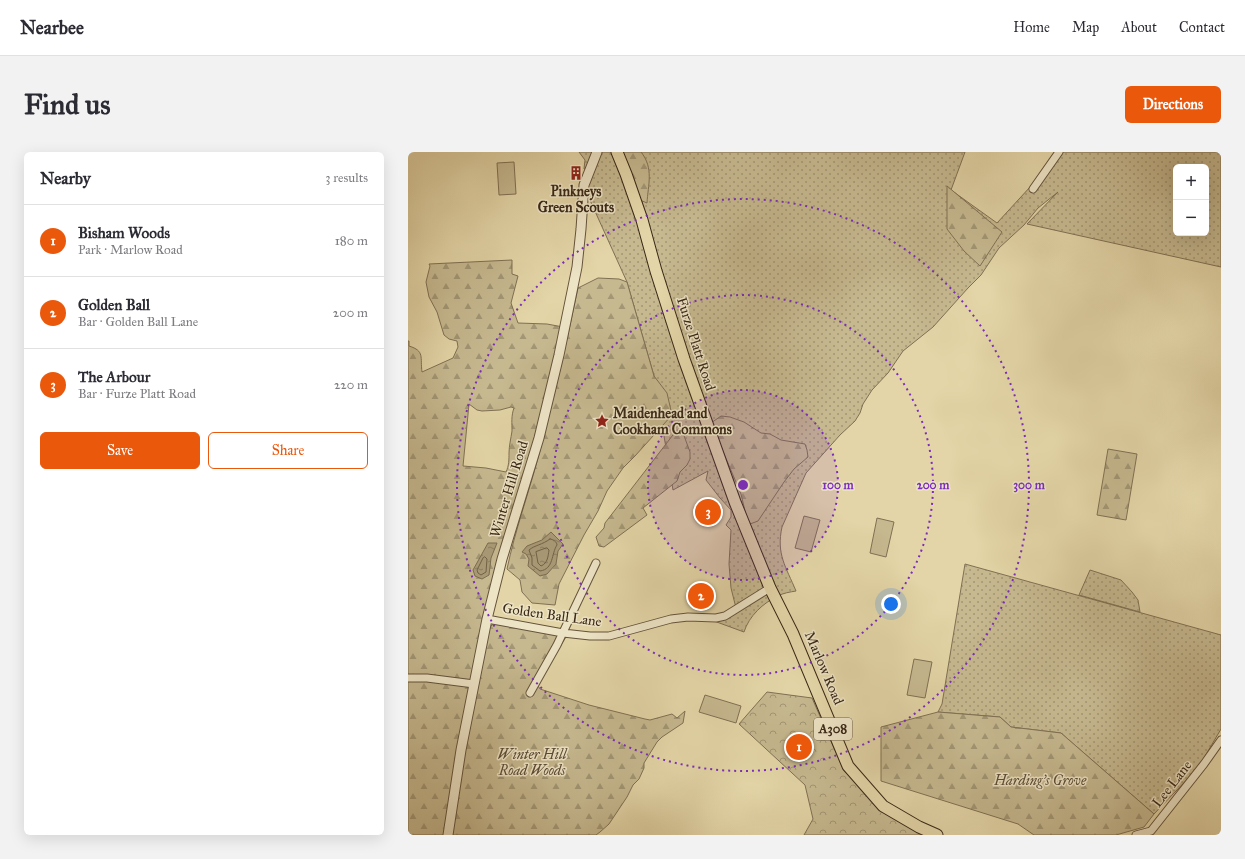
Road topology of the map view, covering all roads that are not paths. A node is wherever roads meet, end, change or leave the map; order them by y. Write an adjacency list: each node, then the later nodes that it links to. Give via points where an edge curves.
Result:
1 (596, 152): 7 (street, Winter Hill Road, via 584,185 577,267 559,355 539,438 502,559)
2 (617, 152): 6 (main road, Furze Platt Road / A308, via 642,220 721,466)
3 (1059, 152): 4 (street)
4 (1033, 189)
5 (596, 563): 8 (street)
6 (770, 588): 8 (street, Golden Ball Lane, via 725,616 716,618 672,619 609,636); 14 (main road, Marlow Road / A308, via 793,634 848,766 883,806)
7 (487, 619): 8 (street, Golden Ball Lane); 10 (street, Winter Hill Road)
8 (563, 632): 11 (street)
9 (408, 679): 10 (street, via 427,678)
10 (474, 684): 13 (street, Winter Hill Road)
11 (530, 693)
12 (1221, 740): 15 (street, Lee Lane, via 1151,831)
13 (448, 835)
14 (937, 835)
15 (1136, 835)

